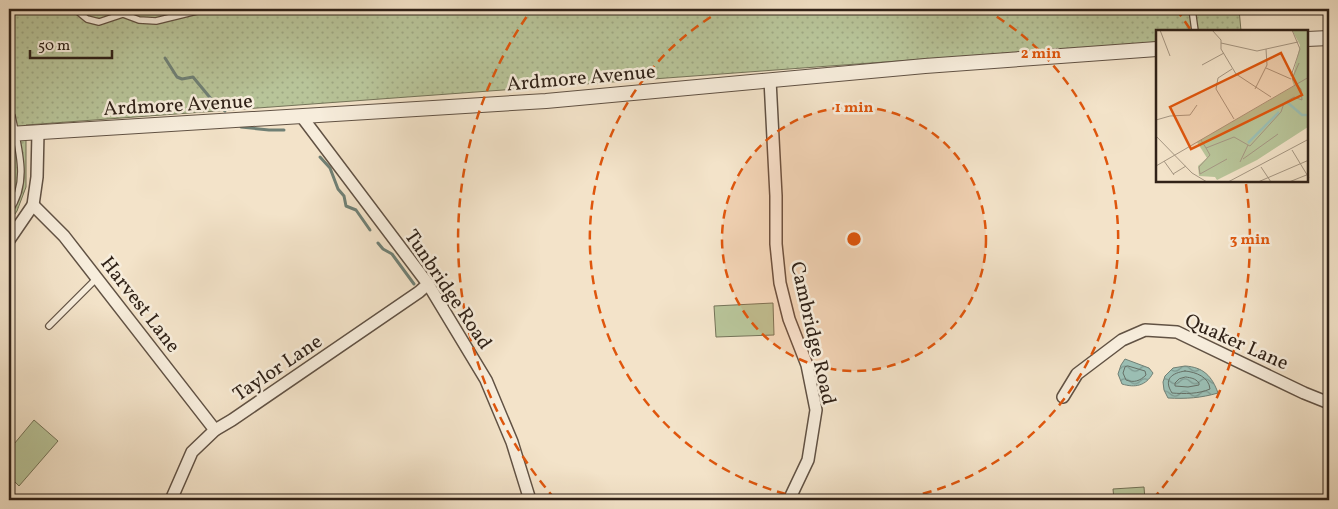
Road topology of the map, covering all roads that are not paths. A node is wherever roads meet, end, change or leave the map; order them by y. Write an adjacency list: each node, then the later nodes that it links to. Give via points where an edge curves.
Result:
1 (75, 9): 2 (lane, via 87,19 99,22 123,14 139,20 156,21)
2 (205, 9)
3 (1192, 9): 4 (lane)
4 (1195, 30)
5 (1329, 38): 6 (street)
6 (1308, 39)
7 (1156, 49): 8 (street, Ardmore Avenue)
8 (770, 80): 10 (street, Ardmore Avenue, via 546,101); 24 (street, Cambridge Road, via 780,283 789,319 807,365 816,410 808,460)
9 (9, 113): 12 (lane, via 12,116)
10 (302, 117): 11 (street, Ardmore Avenue); 17 (street, Tunbridge Road)
11 (38, 132): 12 (street, Ardmore Avenue); 13 (street)
12 (12, 133): 14 (lane, via 20,158 21,184)
13 (33, 205): 15 (street); 16 (street, Harvest Lane, via 64,236)
14 (9, 211)
15 (9, 240)
16 (96, 278): 18 (lane); 21 (street, Harvest Lane)
17 (428, 284): 21 (street, Taylor Lane); 23 (street, Tunbridge Road, via 486,380 512,442)
18 (48, 326)
19 (1063, 397): 20 (street, Quaker Lane, via 1077,374 1122,340 1145,330 1177,332)
20 (1329, 403)
21 (215, 430): 22 (street, Taylor Lane, via 192,452)
22 (171, 500)
23 (530, 500)
24 (789, 500)

